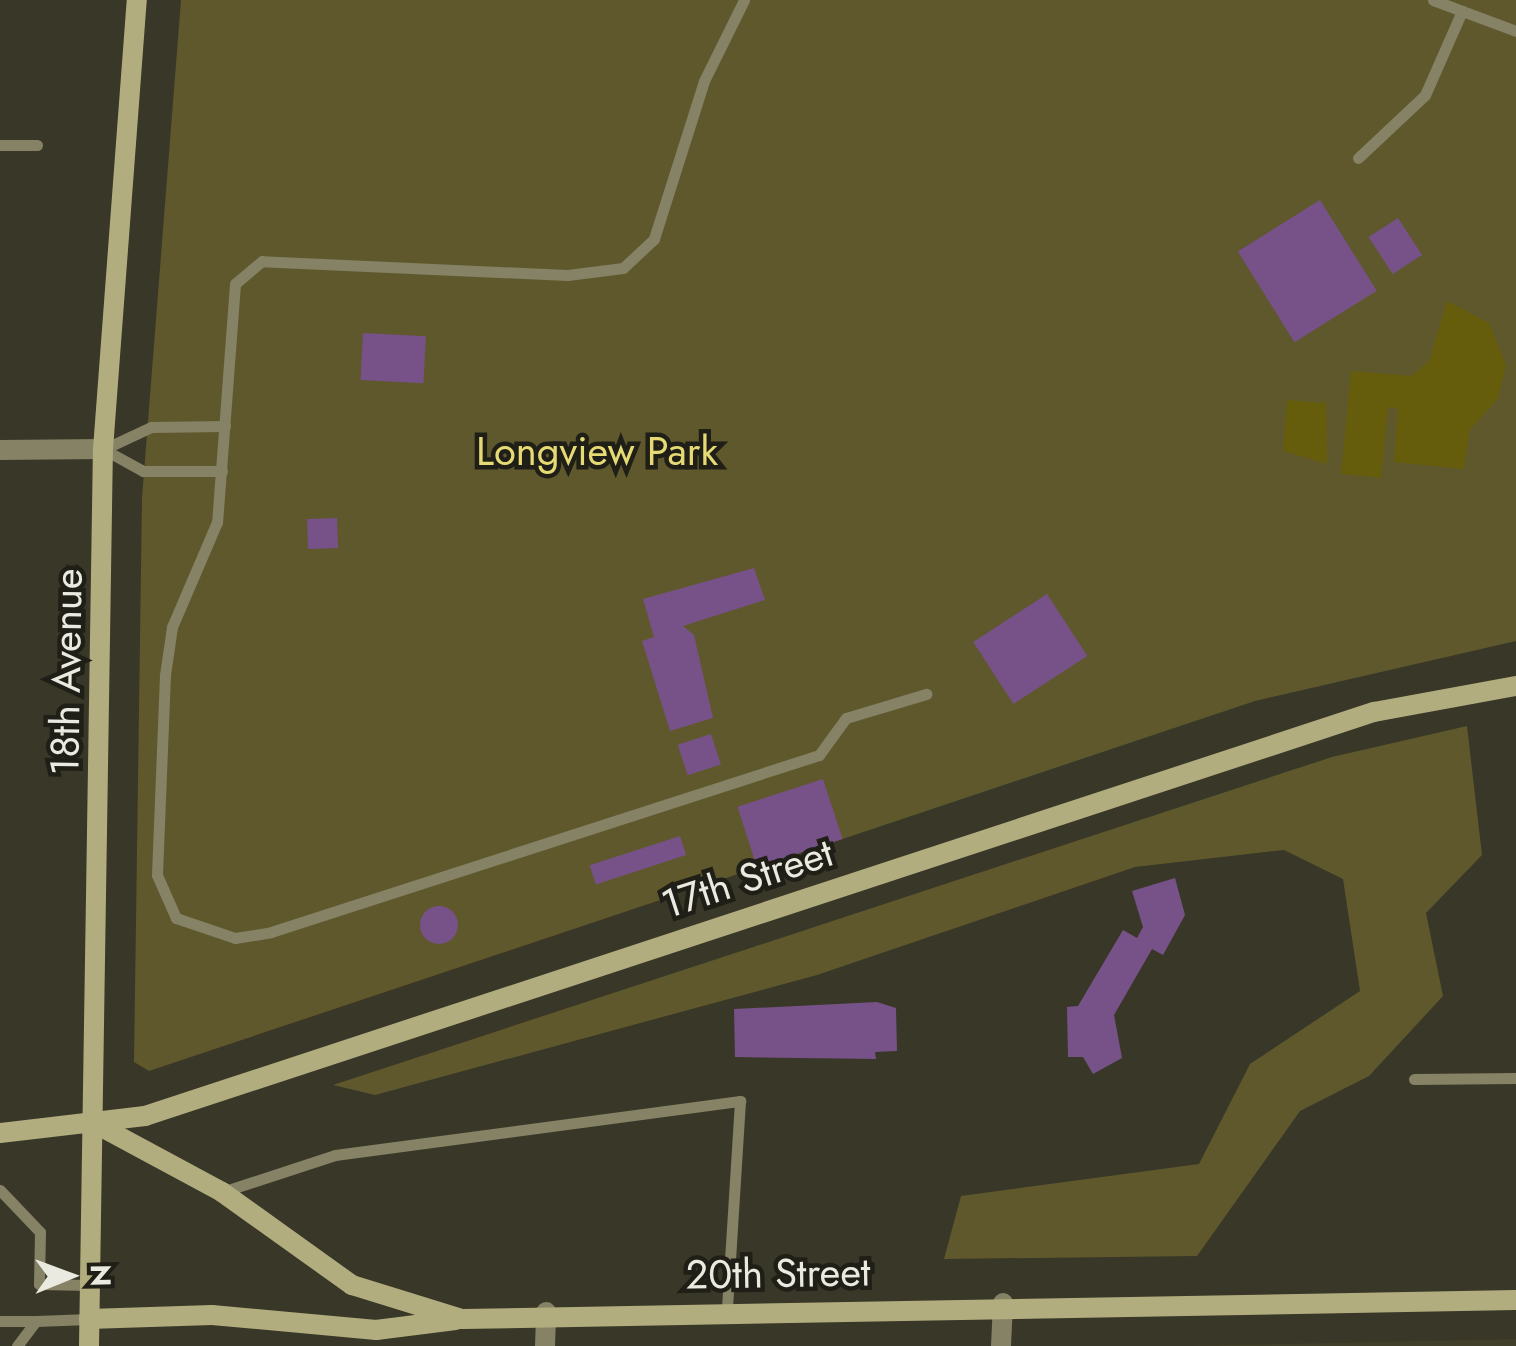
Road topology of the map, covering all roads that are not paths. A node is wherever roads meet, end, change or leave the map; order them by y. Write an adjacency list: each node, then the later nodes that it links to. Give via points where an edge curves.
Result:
1 (137, 0): 10 (street, 18th Avenue)
2 (744, 0): 9 (lane, via 698,98 654,239 639,256 597,276 262,261 234,284)
3 (1433, 0): 4 (lane)
4 (1462, 11): 5 (lane); 8 (lane, via 1424,95)
5 (1516, 31)
6 (0, 145): 7 (lane)
7 (38, 145)
8 (1358, 158)
9 (224, 426): 10 (lane, via 151,427); 12 (lane)
10 (103, 449): 11 (street); 12 (lane, via 143,471); 17 (street, 18th Avenue)
11 (0, 450)
12 (222, 471): 14 (lane, via 216,522 172,627 165,675 157,875 176,918 191,926 235,938 271,932 819,755 846,718)
13 (1516, 686): 17 (street, 17th Street, via 1374,712 145,1116)
14 (926, 694)
15 (1516, 1078): 16 (lane)
16 (1414, 1079)
17 (94, 1124): 18 (street, 17th Street); 20 (street, 20th Street); 21 (street, 18th Avenue)
18 (0, 1133)
19 (0, 1190): 21 (lane, via 40,1232 39,1284)
20 (222, 1192): 24 (lane, via 335,1155 740,1101); 27 (street, 20th Street, via 352,1285)
21 (89, 1285): 26 (street, 18th Avenue)
22 (1516, 1300): 23 (street, 20th Street)
23 (1003, 1303): 24 (street, 20th Street); 33 (street)
24 (727, 1309): 25 (street, 20th Street)
25 (546, 1312): 27 (street, 20th Street); 32 (street)
26 (89, 1318): 27 (street, via 212,1315 376,1330); 28 (lane); 31 (street, 18th Avenue)
27 (462, 1319)
28 (36, 1320): 29 (lane); 30 (lane)
29 (0, 1321)
30 (17, 1346)
31 (89, 1346)
32 (545, 1346)
33 (1001, 1346)

